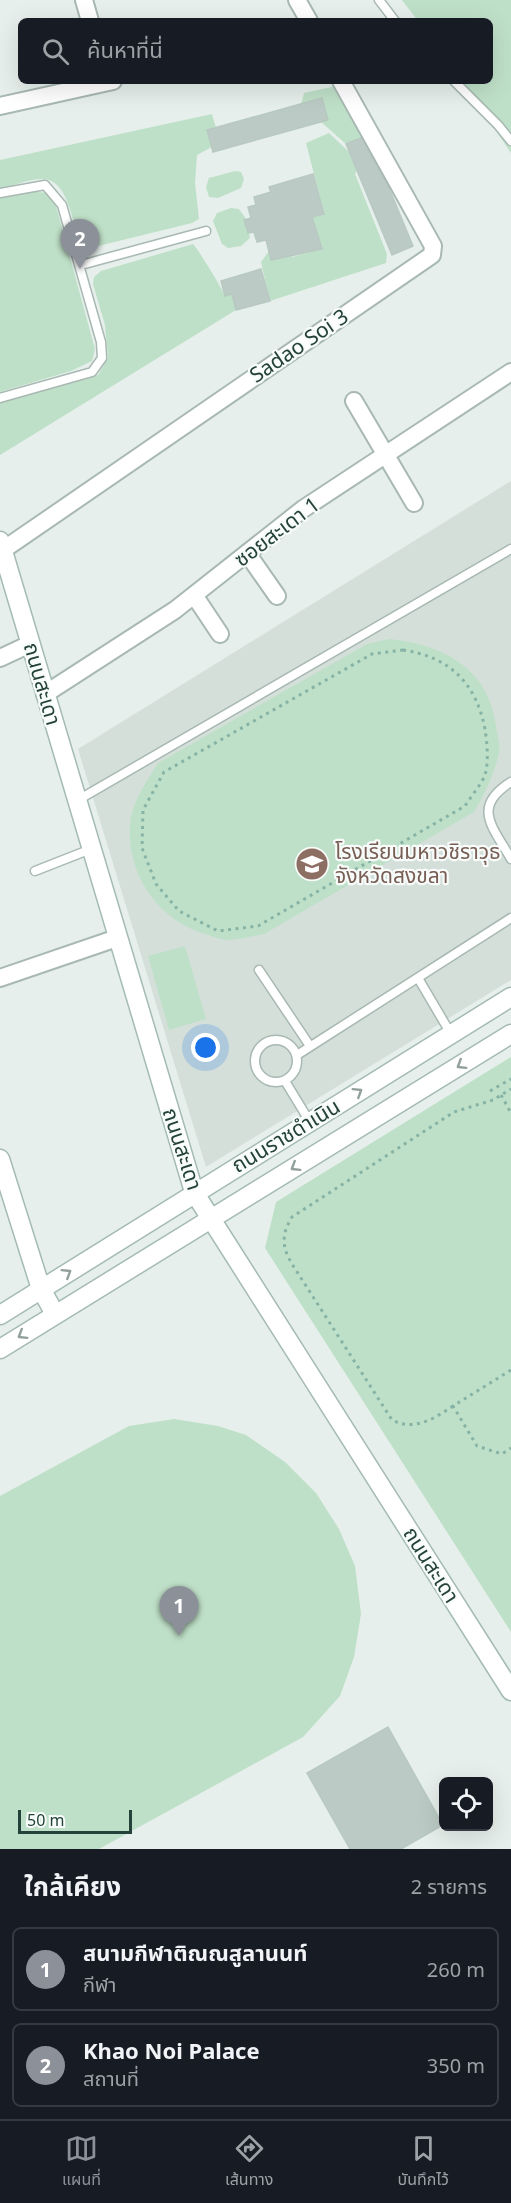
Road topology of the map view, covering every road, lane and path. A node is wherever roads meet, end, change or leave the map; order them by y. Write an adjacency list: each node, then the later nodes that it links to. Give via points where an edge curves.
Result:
1 (84, 0): 4 (street)
2 (297, 0): 5 (street)
3 (379, 0): 6 (lane)
4 (89, 18)
5 (307, 18)
6 (393, 18)
7 (99, 84): 10 (street)
8 (344, 84): 20 (street, Sadao Soi 3, via 433,246 432,255)
9 (457, 84): 11 (lane)
10 (0, 106)
11 (511, 141)
12 (0, 193): 14 (lane, via 45,185 62,205)
13 (206, 231): 14 (lane)
14 (81, 265): 16 (lane, via 102,358 92,372)
15 (511, 372): 18 (street, ซอยสะเดา 1)
16 (0, 398)
17 (354, 400): 18 (street)
18 (388, 455): 19 (street); 22 (street, ซอยสะเดา 1, via 303,509)
19 (414, 503)
20 (1, 545): 26 (street, ถนนสะเดา)
21 (511, 549): 31 (lane)
22 (248, 553): 23 (street, ซอยสะเดา 1); 24 (street)
23 (194, 595): 25 (street); 28 (street, ซอยสะเดา 1)
24 (277, 596)
25 (220, 634)
26 (30, 644): 27 (street); 28 (street, ถนนสะเดา)
27 (0, 658)
28 (45, 694): 31 (street, ถนนสะเดา)
29 (164, 772): 29 (path, via 372,654 403,650 426,653 459,673 480,705 487,742 484,775 465,806 258,926 218,931 179,911 156,884 142,848 143,810)
30 (511, 782): 33 (lane, via 497,791 488,804 488,818)
31 (77, 801): 32 (street, ถนนสะเดา)
32 (91, 849): 34 (lane); 36 (street, ถนนสะเดา)
33 (511, 859)
34 (35, 871)
35 (511, 918): 39 (lane)
36 (117, 938): 38 (street); 53 (street, ถนนสะเดา)
37 (259, 970): 43 (lane)
38 (0, 978)
39 (418, 978): 41 (lane); 43 (lane)
40 (511, 997): 41 (street, ถนนราชดำเนิน)
41 (451, 1034): 51 (street, ถนนราชดำเนิน, one-way to 41)
42 (511, 1034): 54 (street, ถนนราชดำเนิน, one-way to 54)
43 (310, 1046): 44 (lane)
44 (297, 1055): 46 (lane, via 295,1071); 46 (lane, via 288,1044 272,1041 256,1055 257,1069 263,1078 270,1082)
45 (511, 1079): 48 (path)
46 (285, 1081): 51 (lane)
47 (511, 1089): 49 (path)
48 (490, 1091)
49 (501, 1095): 50 (path); 60 (path, via 454,1112 292,1217 284,1237 283,1248 292,1264 392,1420 402,1426 422,1423)
50 (511, 1113)
51 (310, 1122): 53 (street, ถนนราชดำเนิน)
52 (0, 1159): 55 (street)
53 (194, 1192): 54 (street, ถนนสะเดา); 55 (street, ถนนราชดำเนิน, one-way to 53)
54 (211, 1218): 56 (street, ถนนราชดำเนิน); 62 (street, ถนนสะเดา)
55 (41, 1289): 56 (street); 57 (street, ถนนราชดำเนิน)
56 (55, 1314): 58 (street, ถนนราชดำเนิน, one-way to 58)
57 (0, 1315)
58 (0, 1349)
59 (511, 1370): 60 (path)
60 (453, 1406): 61 (path, via 477,1446 502,1454)
61 (511, 1448)
62 (511, 1691)

